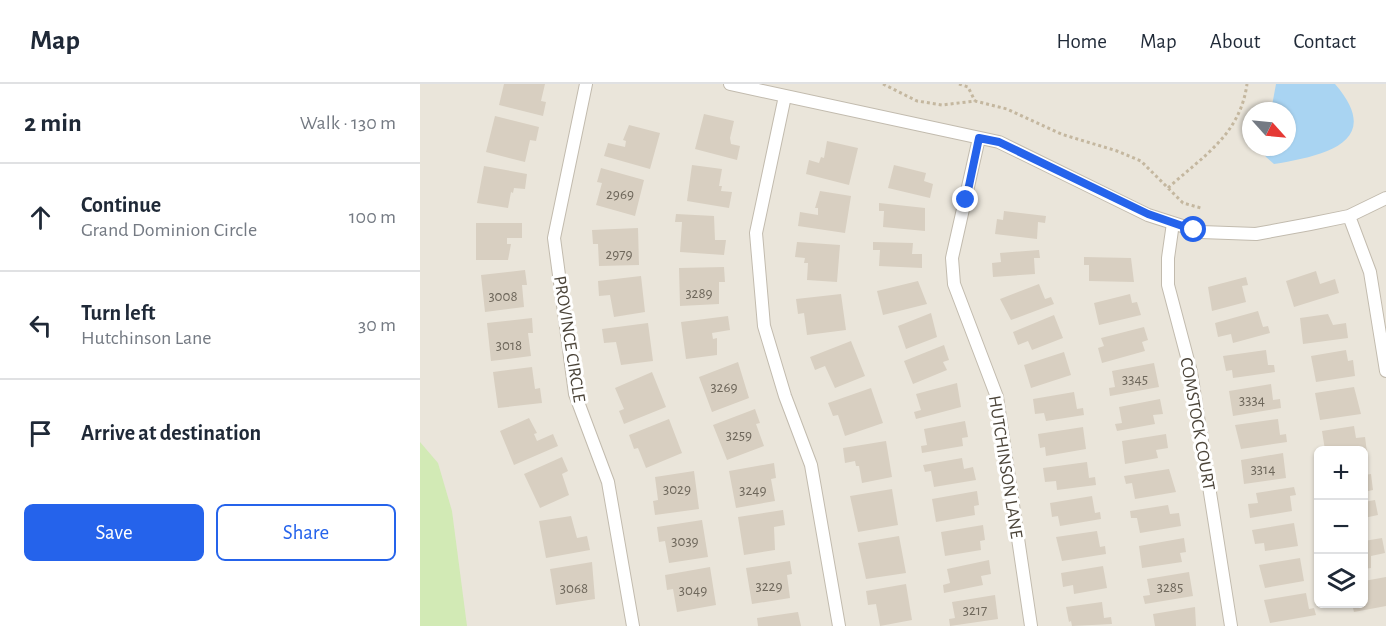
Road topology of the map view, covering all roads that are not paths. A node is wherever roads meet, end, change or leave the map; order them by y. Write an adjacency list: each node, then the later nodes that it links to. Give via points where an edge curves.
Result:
1 (586, 84): 9 (street, PROVINCE CIRCLE, via 554,238 575,394 608,482)
2 (730, 84): 3 (street)
3 (785, 96): 4 (street); 10 (street, via 756,233 764,326 811,465)
4 (979, 138): 7 (street, via 999,142); 11 (street, HUTCHINSON LANE, via 952,258 954,284 997,397)
5 (1386, 198): 6 (street)
6 (1349, 216): 7 (street, via 1256,234 1201,232); 8 (street, via 1370,272)
7 (1173, 223): 12 (street, COMSTOCK COURT, via 1168,285 1191,372)
8 (1386, 371)
9 (633, 626)
10 (839, 626)
11 (1031, 626)
12 (1231, 626)

